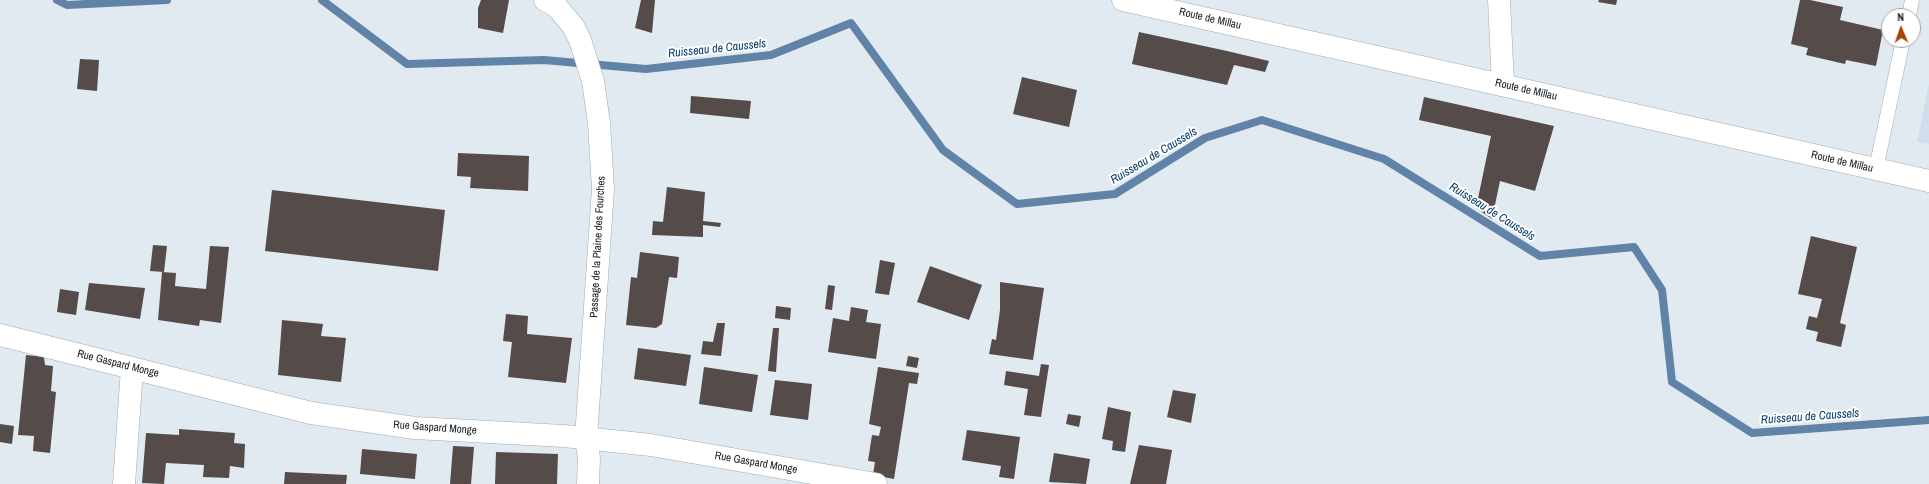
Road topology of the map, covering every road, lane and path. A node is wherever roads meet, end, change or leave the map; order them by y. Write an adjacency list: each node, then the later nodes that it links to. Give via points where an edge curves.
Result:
1 (544, 0): 10 (street, Passage de la Plaine des Fourches, via 556,6 573,26 580,40 593,81 599,123 603,189)
2 (1123, 0): 5 (street, Route de Millau)
3 (1499, 0): 5 (street)
4 (1902, 48): 6 (lane)
5 (1503, 85): 6 (street, Route de Millau)
6 (1876, 169): 7 (street, Route de Millau)
7 (1929, 181)
8 (0, 335): 9 (street, Rue Gaspard Monge)
9 (132, 368): 10 (street, Rue Gaspard Monge, via 311,413 415,428); 11 (street)
10 (586, 438): 12 (street, Passage de la Plaine des Fourches, via 589,458); 13 (street, Rue Gaspard Monge, via 651,445)
11 (124, 484)
12 (588, 484)
13 (876, 484)

